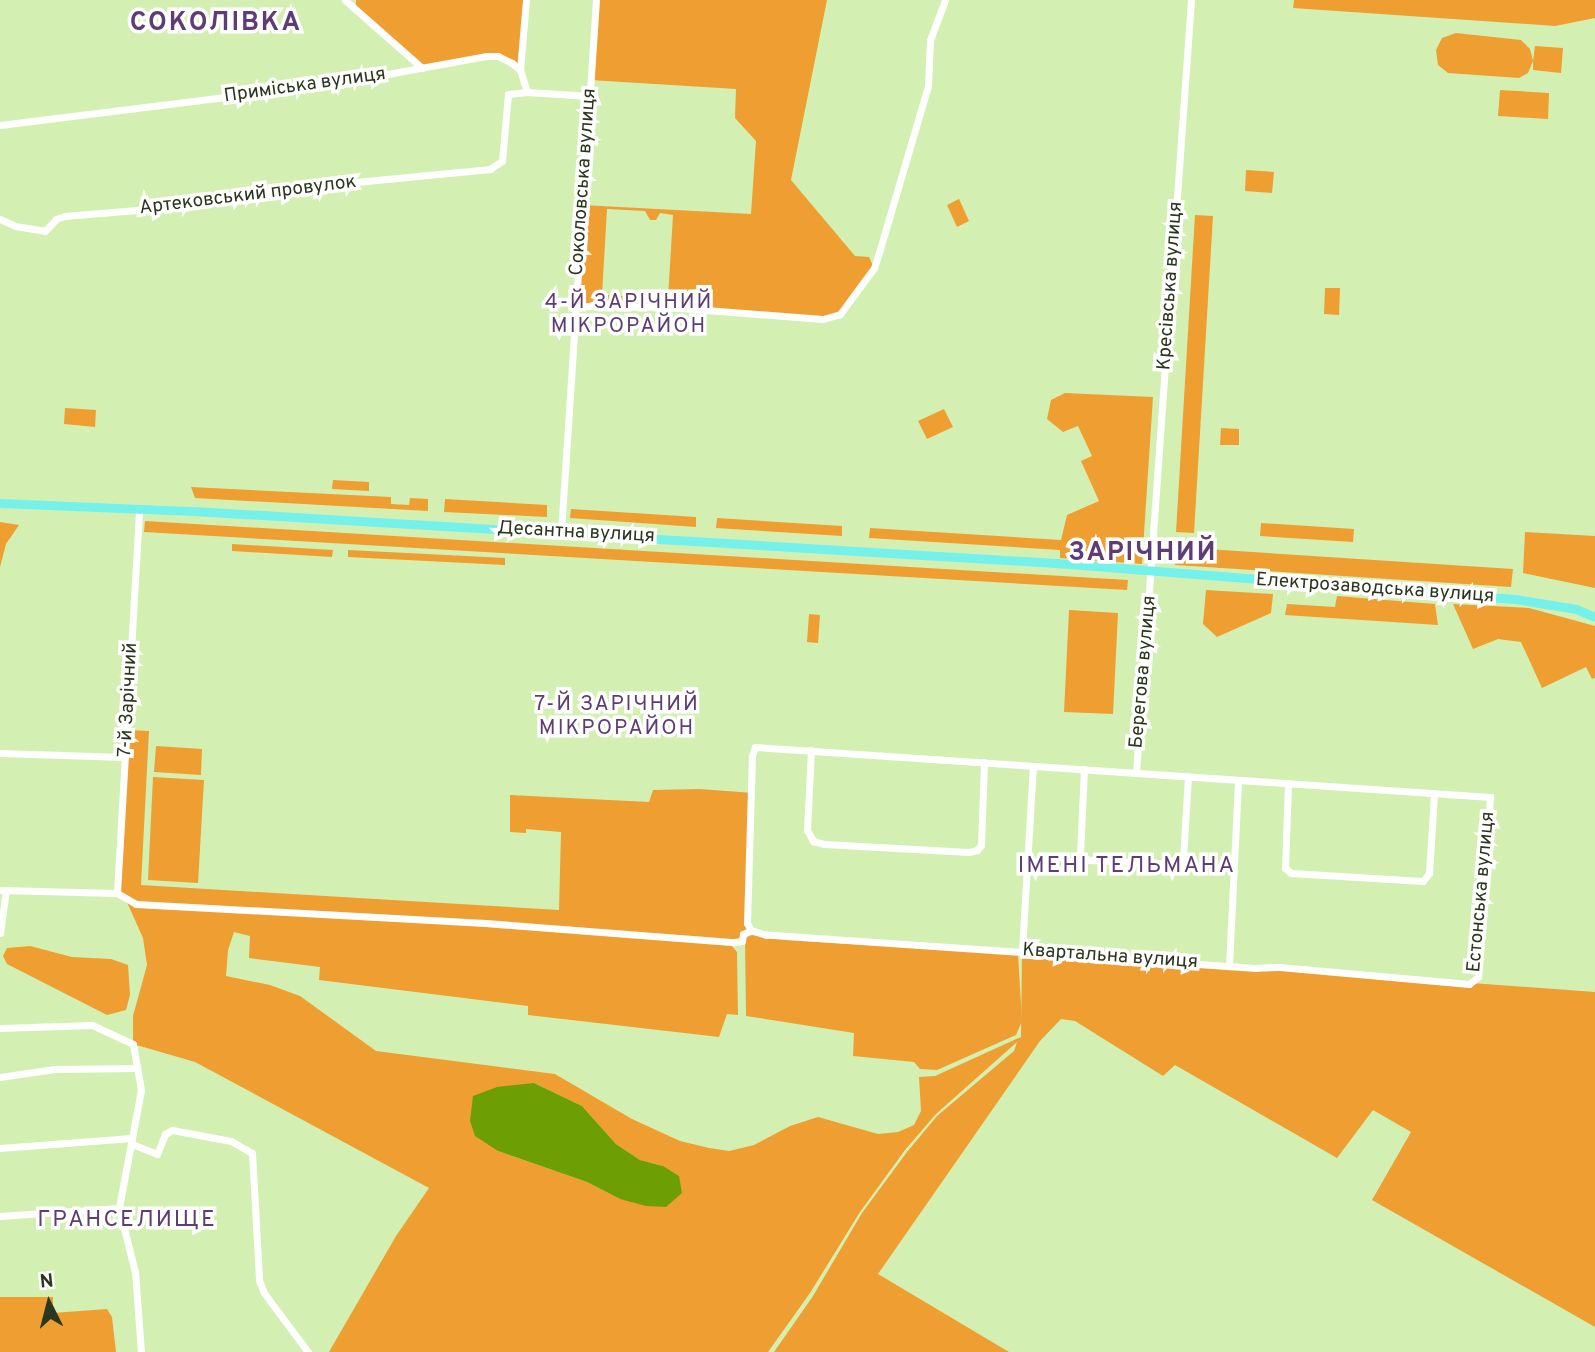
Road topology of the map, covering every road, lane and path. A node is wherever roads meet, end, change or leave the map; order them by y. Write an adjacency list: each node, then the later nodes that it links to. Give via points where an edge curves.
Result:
1 (345, 0): 6 (street)
2 (526, 0): 7 (street)
3 (596, 0): 9 (street, Соколовська вулиця)
4 (945, 0): 12 (street, via 930,40 928,86 874,268 840,314 823,319 667,307)
5 (1191, 0): 16 (street, Кресівська вулиця)
6 (422, 68): 7 (street, Приміська вулиця, via 498,56); 10 (street, Приміська вулиця, via 338,83)
7 (520, 70): 8 (street)
8 (527, 92): 9 (street); 11 (street, Артековський провулок, via 512,91 506,98 502,161 489,169 65,216 45,231)
9 (590, 96): 12 (street, Соколовська вулиця)
10 (0, 125)
11 (0, 219)
12 (576, 306): 15 (street, Соколовська вулиця)
13 (0, 503): 14 (main road, Десантна вулиця)
14 (139, 508): 15 (main road, Десантна вулиця); 20 (street, 7-й Зарічний)
15 (561, 532): 16 (main road, Десантна вулиця)
16 (1152, 572): 17 (main road, Електрозаводська вулиця, via 1516,599 1576,609); 24 (street, Берегова вулиця)
17 (1595, 617)
18 (811, 750): 21 (street, Берегова вулиця); 21 (street, via 807,830 809,837 824,844 976,850 981,845); 32 (street, Берегова вулиця, via 755,747 747,911)
19 (0, 753): 20 (street)
20 (125, 757): 31 (street, 7-й Зарічний)
21 (984, 762): 22 (street, Берегова вулиця)
22 (1033, 766): 23 (street, Берегова вулиця); 34 (street)
23 (1084, 769): 24 (street, Берегова вулиця); 25 (street, via 1080,854 1082,859 1101,861 1180,864)
24 (1136, 773): 25 (street, Берегова вулиця)
25 (1188, 776): 26 (street, Берегова вулиця)
26 (1238, 780): 27 (street, Берегова вулиця); 35 (street)
27 (1288, 783): 28 (street, Берегова вулиця); 28 (street, via 1285,868 1291,873 1423,881 1429,873)
28 (1434, 793): 29 (street, Берегова вулиця)
29 (1490, 797): 36 (street, Естонська вулиця, via 1478,977)
30 (3, 890): 31 (street); 33 (street)
31 (117, 893): 32 (street, via 136,904 734,942 742,941)
32 (751, 929): 34 (street, Квартальна вулиця, via 766,935)
33 (0, 933)
34 (1022, 950): 35 (street, Квартальна вулиця)
35 (1229, 966): 36 (street, Квартальна вулиця)
36 (1469, 984)
37 (0, 1028): 38 (street, via 92,1025 133,1044)
38 (136, 1068): 39 (street, via 54,1069); 40 (street, via 141,1083)
39 (0, 1077)
40 (132, 1141): 41 (street); 42 (street); 45 (street, via 157,1154 165,1134 173,1130 231,1141 252,1153 259,1280)
41 (0, 1148)
42 (119, 1208): 43 (street); 44 (street, via 135,1272)
43 (0, 1216)
44 (141, 1352)
45 (308, 1352)

